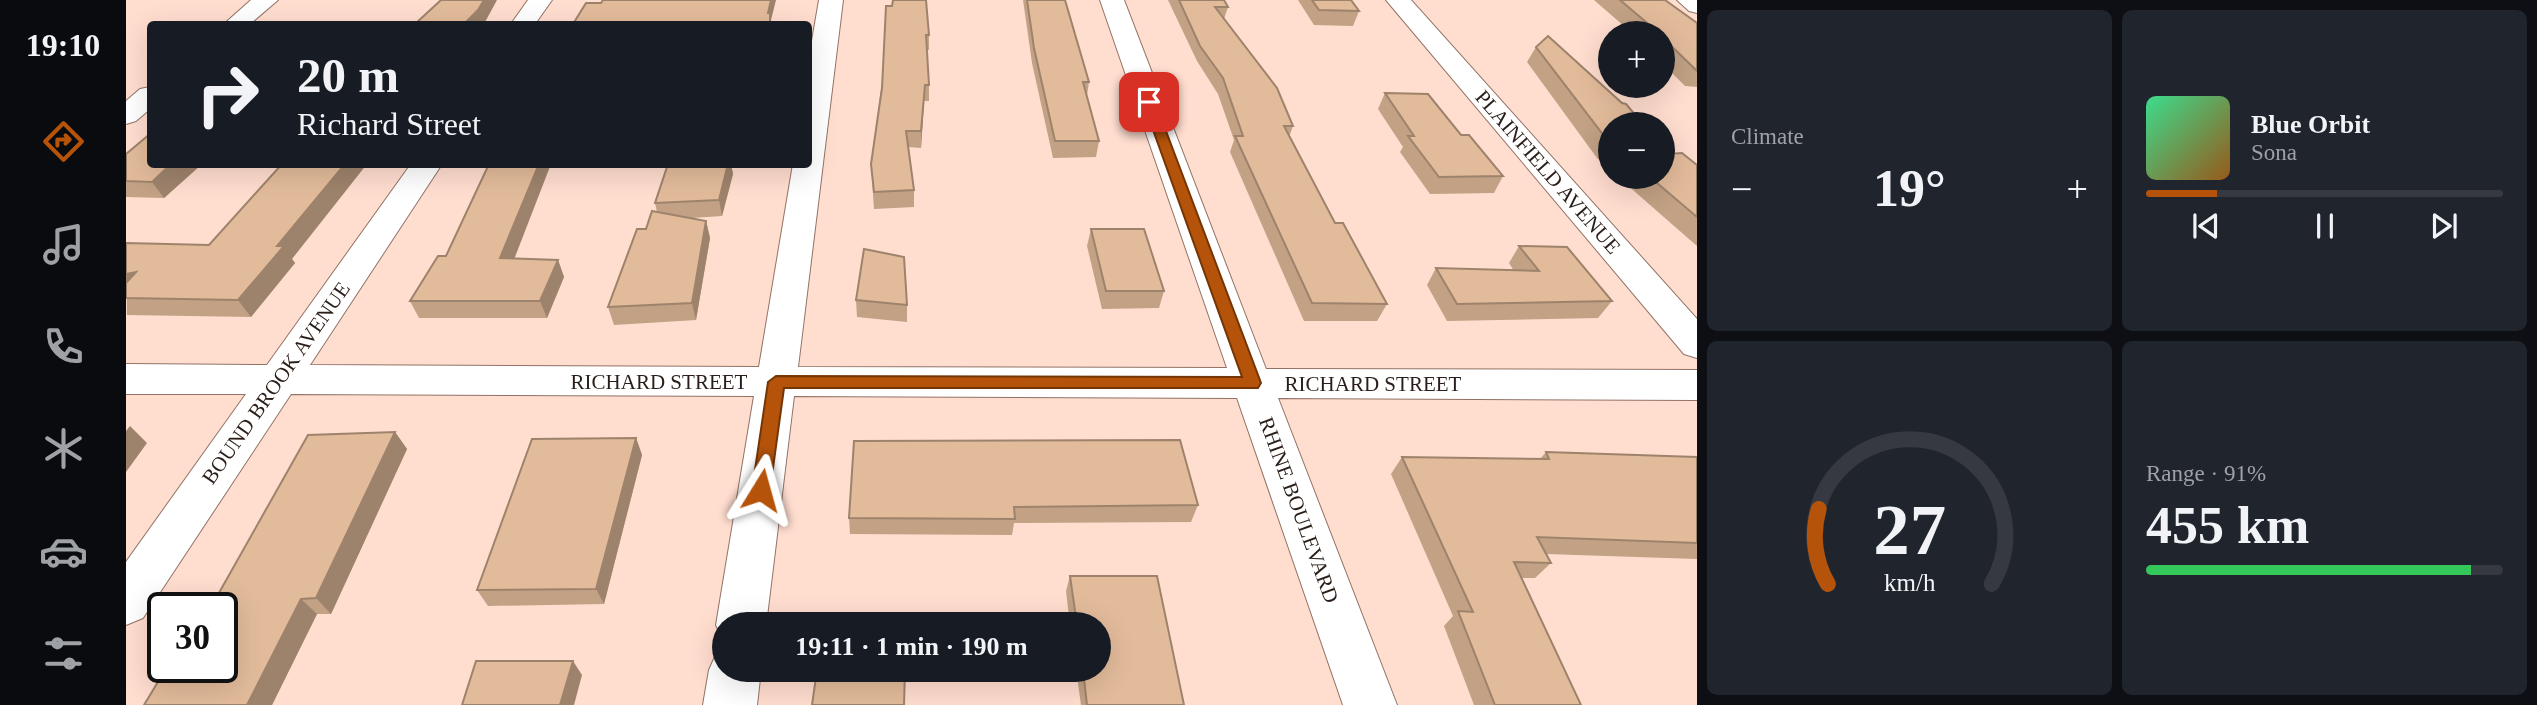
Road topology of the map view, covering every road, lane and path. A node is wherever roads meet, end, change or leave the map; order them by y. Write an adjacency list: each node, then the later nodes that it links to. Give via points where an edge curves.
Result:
1 (266, 0): 8 (street)
2 (540, 0): 9 (street)
3 (831, 0): 12 (street)
4 (1112, 0): 19 (street, RHINE BOULEVARD)
5 (1398, 0): 15 (street, PLAINFIELD AVENUE)
6 (1689, 0): 7 (street)
7 (1697, 6)
8 (240, 21)
9 (525, 21)
10 (147, 98): 11 (street)
11 (126, 115)
12 (812, 131)
13 (424, 168): 17 (street, BOUND BROOK AVENUE)
14 (807, 168): 18 (street)
15 (1697, 344)
16 (126, 379): 17 (street, RICHARD STREET)
17 (278, 380): 18 (street, RICHARD STREET); 21 (street, BOUND BROOK AVENUE)
18 (776, 382): 19 (street, RICHARD STREET); 22 (street)
19 (1252, 383): 20 (street, RICHARD STREET); 25 (street, RHINE BOULEVARD)
20 (1697, 385)
21 (126, 602)
22 (743, 612)
23 (733, 682): 24 (street)
24 (730, 705)
25 (1370, 705)

